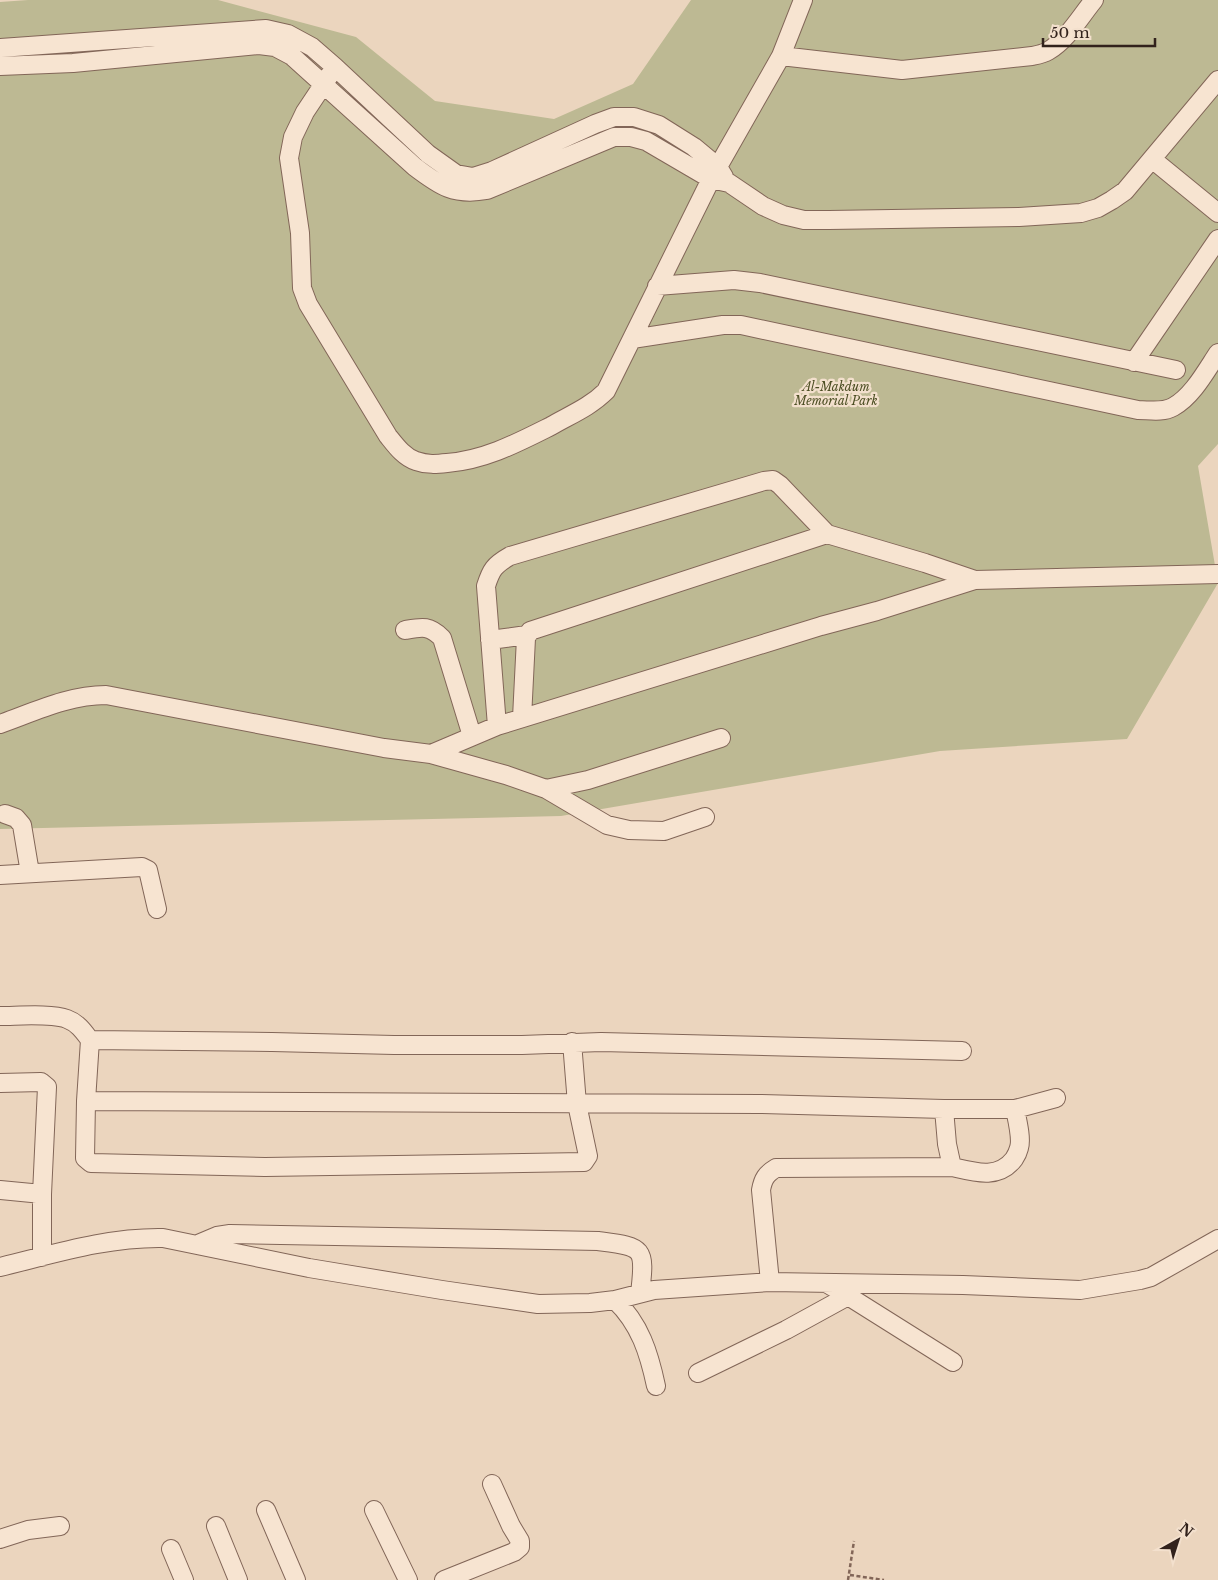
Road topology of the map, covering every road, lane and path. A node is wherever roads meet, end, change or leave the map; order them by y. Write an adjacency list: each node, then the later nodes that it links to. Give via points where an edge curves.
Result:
1 (803, 0): 5 (street)
2 (1094, 0): 5 (street, via 1056,44 1047,52 1032,56 902,70)
3 (71, 42): 4 (street); 6 (street); 8 (street, via 266,29 288,34 312,47)
4 (0, 48)
5 (781, 56): 12 (street)
6 (73, 63): 7 (street); 10 (street, via 260,45 275,47 292,56)
7 (0, 66)
8 (336, 67): 10 (street); 12 (street, via 428,154 456,174 473,177 492,171 594,124 614,117 634,116 659,125 694,147)
9 (1218, 80): 11 (street)
10 (323, 83): 12 (street, via 415,167 435,183 455,191 486,190 614,137 646,141); 16 (street, via 293,137 289,158 300,233 302,288 308,304 399,450 415,461 430,464 489,455 513,445 596,401 606,391)
11 (1152, 159): 12 (street, via 1125,191 1098,208 1019,217 804,220 763,206); 13 (street)
12 (715, 173): 15 (street)
13 (1218, 213)
14 (1218, 239): 18 (street)
15 (657, 286): 16 (street); 18 (street, via 734,280 760,283)
16 (632, 339): 17 (street, via 741,325 1138,410 1158,411 1172,408 1182,401)
17 (1218, 353)
18 (1134, 362): 19 (street)
19 (1176, 370)
20 (827, 534): 22 (street); 24 (street); 25 (street, via 773,480 510,556 497,563 486,586)
21 (1218, 574): 22 (street)
22 (974, 580): 26 (street)
23 (405, 630): 29 (street, via 424,627 442,638)
24 (527, 635): 25 (street); 26 (street)
25 (490, 640): 28 (street)
26 (522, 718): 28 (street)
27 (0, 724): 31 (street, via 68,700 106,695)
28 (497, 726): 29 (street)
29 (472, 736): 31 (street)
30 (721, 738): 32 (street, via 588,780)
31 (431, 754): 32 (street)
32 (546, 789): 34 (street, via 607,825 629,830 664,831)
33 (5, 814): 35 (street, via 16,818 22,825)
34 (705, 818)
35 (30, 873): 36 (street); 37 (street, via 142,867 150,875)
36 (0, 875)
37 (157, 908)
38 (0, 1016): 39 (street, via 57,1016 68,1019)
39 (90, 1040): 40 (street, via 394,1045); 44 (street)
40 (572, 1042): 41 (street); 45 (street)
41 (962, 1051)
42 (0, 1083): 50 (street, via 41,1082 47,1088)
43 (1056, 1098): 46 (street)
44 (86, 1101): 45 (street); 45 (street, via 85,1158 91,1163 265,1167 584,1162 588,1156)
45 (577, 1104): 47 (street, via 760,1104)
46 (1015, 1109): 47 (street); 48 (street, via 1020,1147 1009,1165 989,1174)
47 (944, 1110): 48 (street)
48 (952, 1167): 55 (street, via 776,1168 768,1173 760,1190)
49 (0, 1190): 50 (street)
50 (42, 1194): 53 (street)
51 (1218, 1239): 56 (street, via 1151,1277 1080,1290)
52 (198, 1244): 53 (street, via 138,1237 106,1241); 57 (street, via 230,1234 598,1240 630,1246 638,1251 643,1271); 59 (street, via 309,1268 538,1304)
53 (42, 1257): 54 (street)
54 (0, 1268)
55 (770, 1282): 56 (street); 57 (street)
56 (826, 1283): 58 (street)
57 (640, 1293): 59 (street)
58 (848, 1296): 60 (street); 61 (street)
59 (615, 1300): 62 (street, via 637,1328 650,1358)
60 (953, 1362)
61 (698, 1373)
62 (656, 1386)
63 (492, 1484): 76 (street, via 520,1547)
64 (266, 1510): 74 (street)
65 (374, 1510): 75 (street)
66 (60, 1526): 68 (street, via 28,1530)
67 (216, 1526): 73 (street)
68 (0, 1539)
69 (854, 1541): 71 (path)
70 (171, 1549): 72 (street)
71 (850, 1574): 77 (path); 78 (path)
72 (184, 1580)
73 (238, 1580)
74 (296, 1580)
75 (408, 1580)
76 (444, 1580)
77 (848, 1580)
78 (884, 1580)

